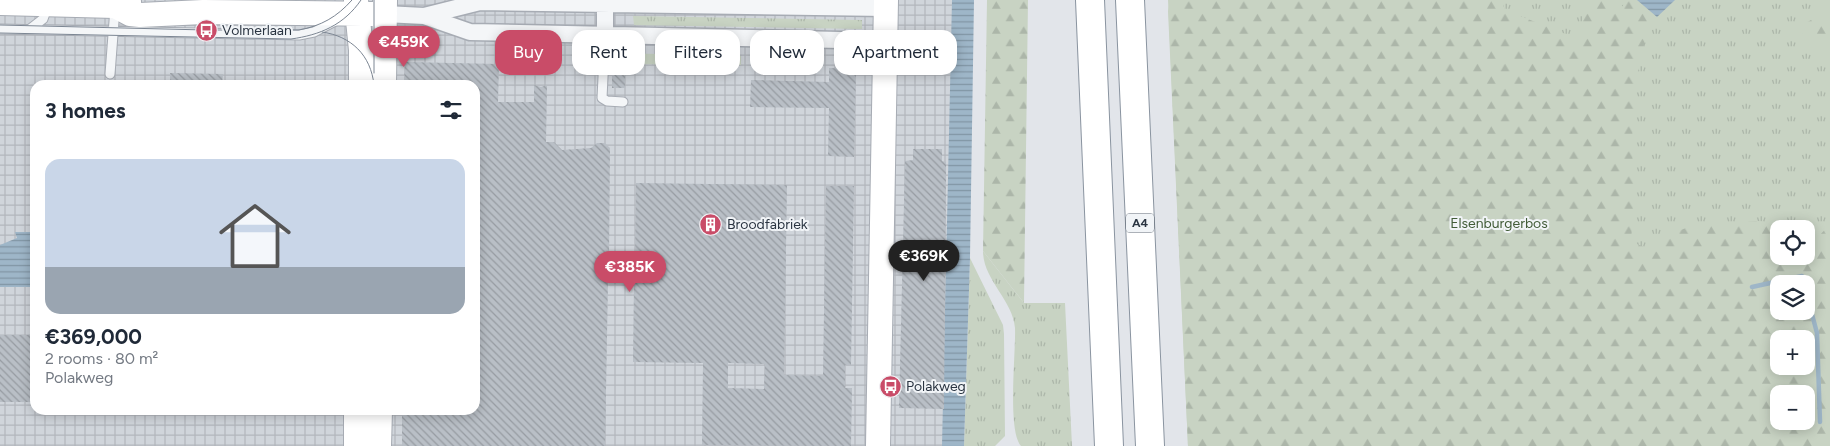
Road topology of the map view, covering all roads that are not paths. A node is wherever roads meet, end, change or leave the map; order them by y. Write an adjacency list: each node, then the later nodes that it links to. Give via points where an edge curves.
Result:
1 (1090, 0): 30 (highway)
2 (1130, 0): 31 (highway, A4)
3 (49, 2): 4 (street); 5 (street); 12 (lane, via 43,19)
4 (0, 3)
5 (115, 3): 9 (street, via 141,1 203,12); 15 (lane)
6 (605, 4): 7 (street); 10 (street, via 480,2); 13 (street)
7 (886, 4): 14 (street)
8 (385, 7): 9 (street); 10 (street); 23 (street)
9 (353, 9): 15 (lane, via 325,27 299,35); 22 (street, via 361,50)
10 (424, 16): 16 (street, via 470,32)
11 (0, 29): 12 (lane)
12 (29, 30): 15 (lane)
13 (605, 30)
14 (885, 30)
15 (112, 32): 19 (lane)
16 (572, 35)
17 (645, 37): 18 (street)
18 (834, 40)
19 (110, 74)
20 (603, 75): 24 (lane, via 602,98)
21 (884, 75): 29 (street)
22 (361, 80)
23 (384, 80)
24 (623, 102)
25 (356, 415): 27 (street)
26 (380, 415): 28 (street)
27 (356, 446)
28 (379, 446)
29 (878, 446)
30 (1109, 446)
31 (1150, 446)

